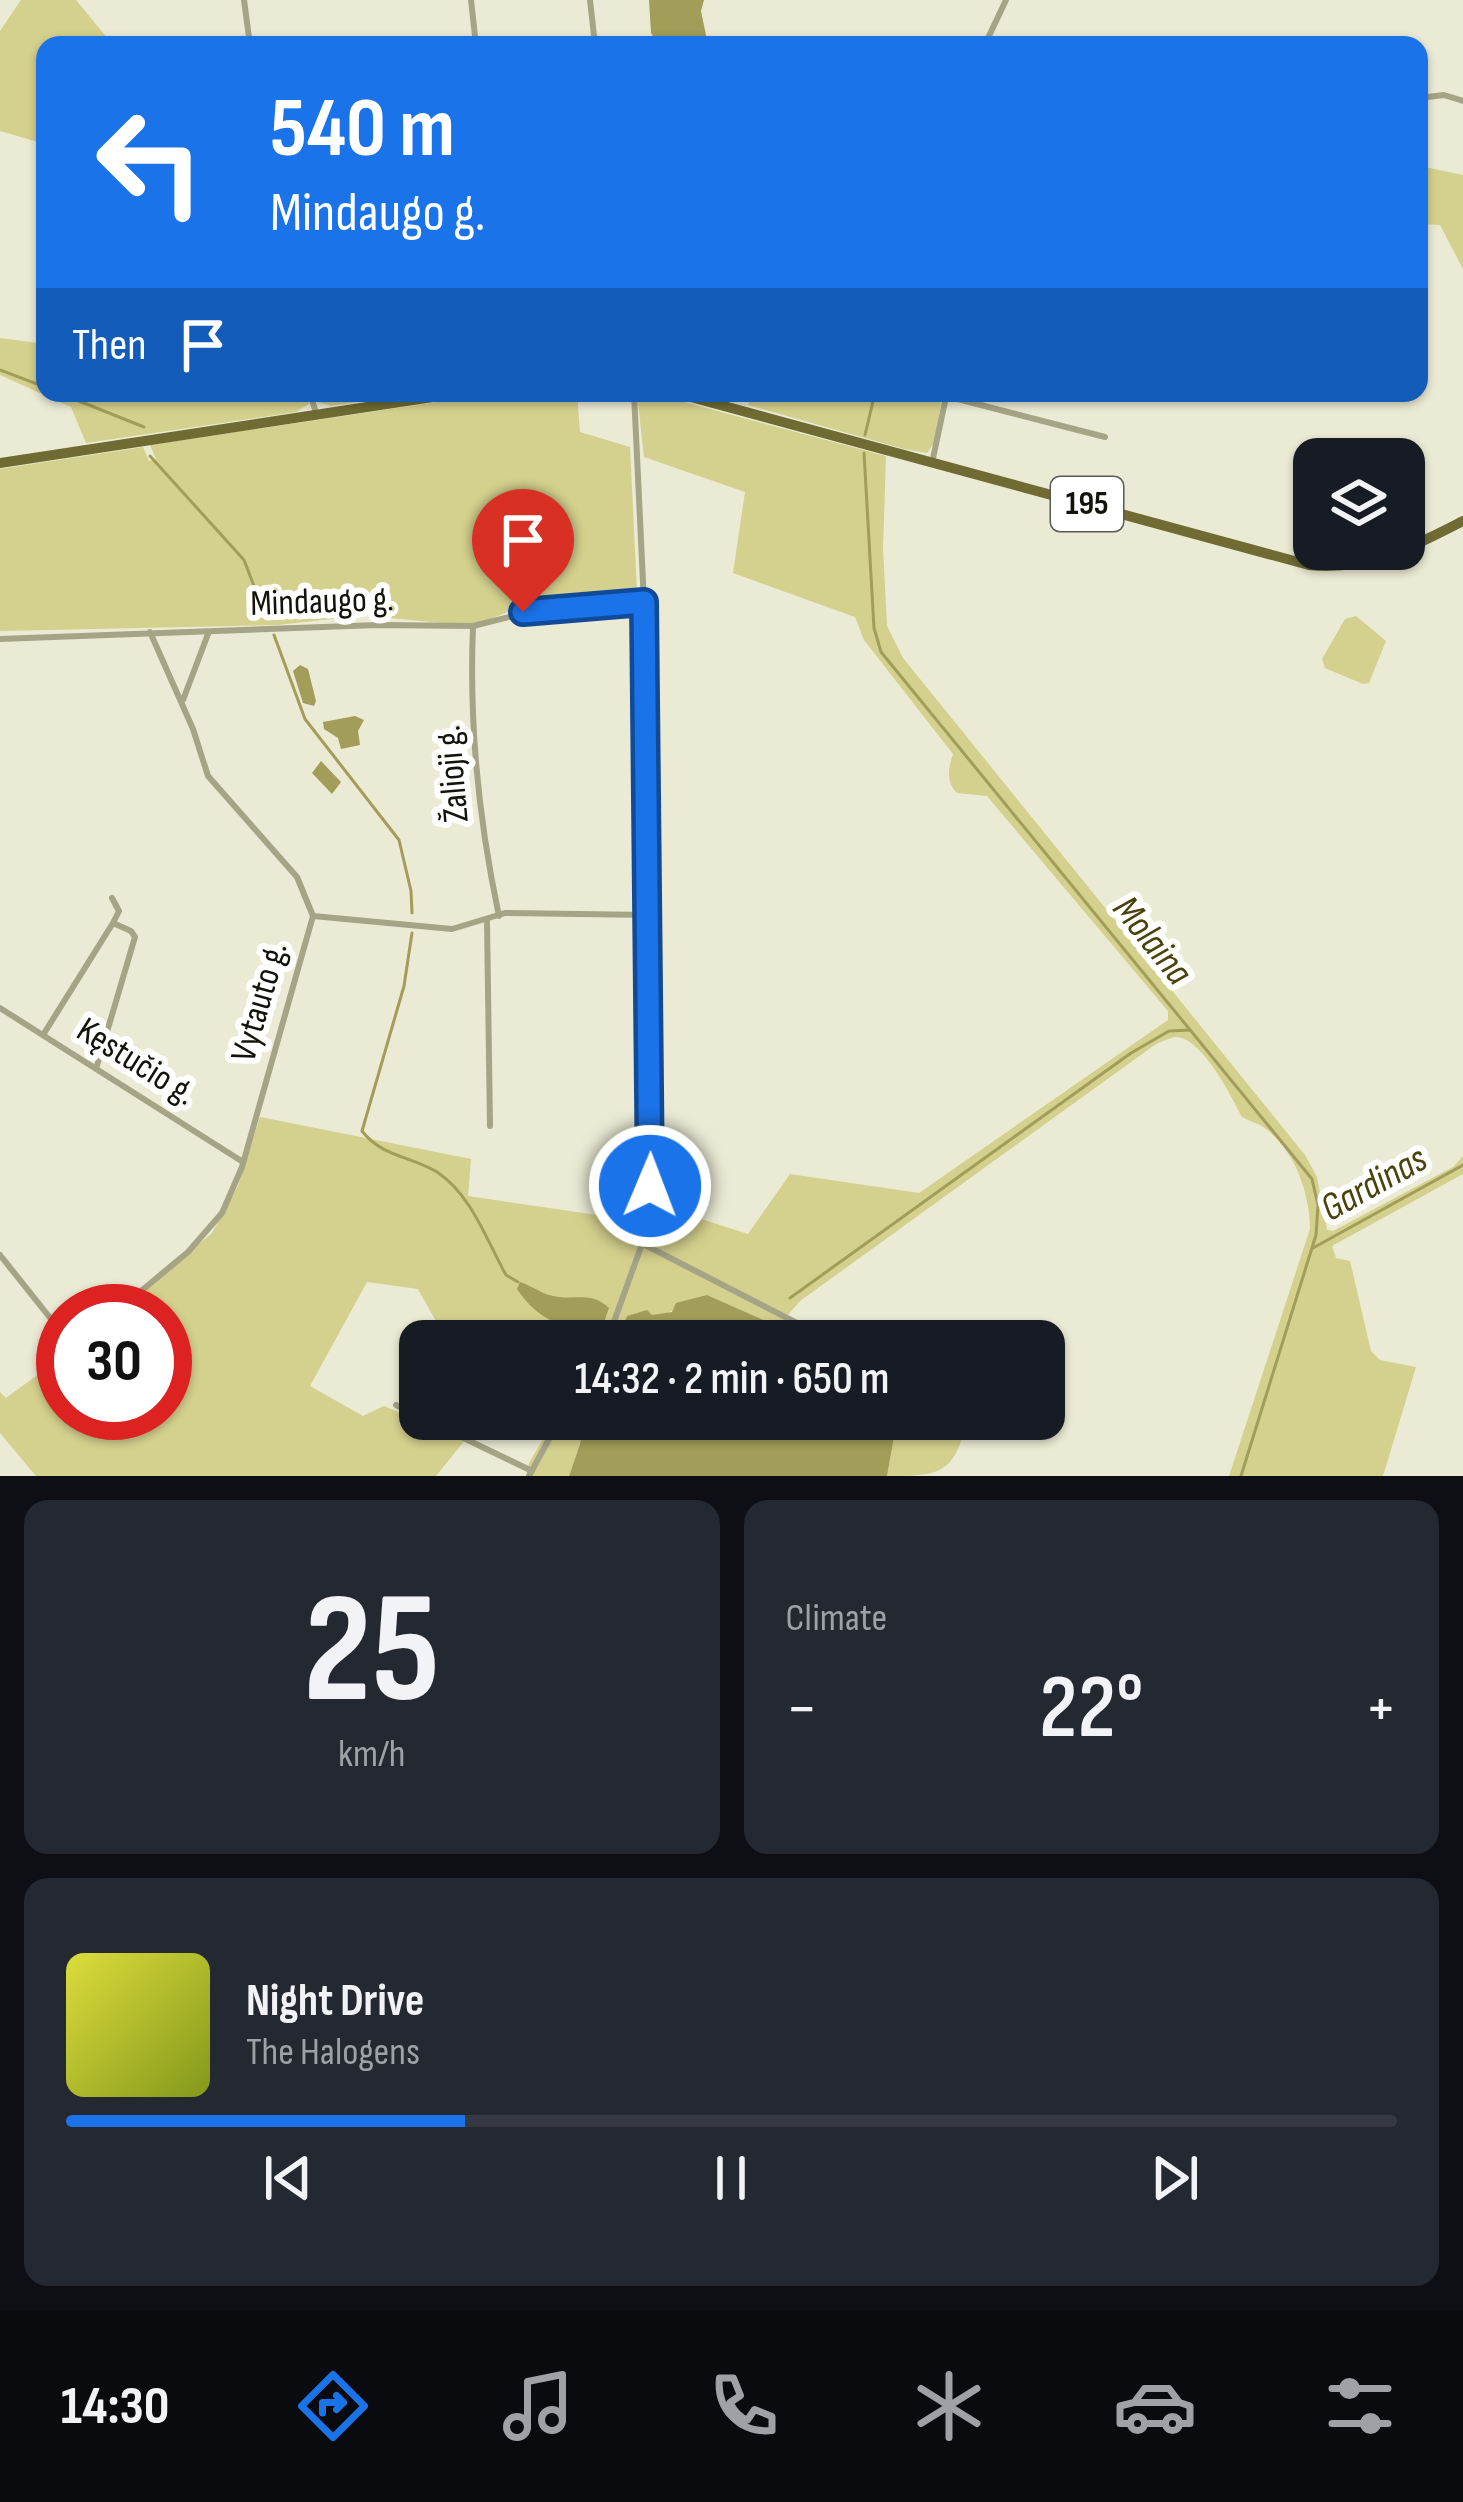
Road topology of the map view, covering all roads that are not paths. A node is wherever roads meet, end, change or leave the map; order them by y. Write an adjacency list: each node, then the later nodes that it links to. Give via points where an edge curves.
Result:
1 (244, 0): 6 (street)
2 (480, 0): 5 (street)
3 (590, 0): 8 (street)
4 (1006, 0): 9 (street)
5 (471, 1): 7 (street)
6 (249, 36)
7 (475, 36)
8 (594, 36)
9 (989, 36)
10 (1428, 97): 11 (street)
11 (1463, 101)
12 (312, 402): 18 (street)
13 (400, 402): 18 (main road)
14 (634, 402): 23 (street)
15 (709, 402): 21 (main road, 195)
16 (945, 402): 21 (street)
17 (972, 402): 19 (street)
18 (316, 415): 20 (main road)
19 (1105, 437)
20 (0, 463)
21 (932, 463): 22 (main road, 195, via 1309,565 1379,560)
22 (1462, 523)
23 (644, 602): 24 (street, Mindaugo g., via 550,607); 30 (street)
24 (472, 626): 26 (street, Mindaugo g.); 32 (street, Žalioji g., via 482,821)
25 (150, 632): 26 (street, Mindaugo g.); 27 (street, Mindaugo g.); 28 (street, Vytauto g.)
26 (209, 632): 28 (street)
27 (0, 639)
28 (182, 703): 31 (street, Vytauto g., via 208,776 297,877)
29 (112, 898): 34 (street, via 119,910)
30 (648, 915): 32 (street); 40 (street, via 650,1186)
31 (313, 916): 33 (street, via 452,929); 39 (street, Vytauto g.)
32 (499, 916): 33 (street)
33 (487, 921): 38 (street)
34 (113, 922): 36 (street); 37 (street, via 135,937)
35 (0, 1008): 36 (street, Kęstučio g.)
36 (43, 1035): 37 (street, Kęstučio g.)
37 (96, 1069): 39 (street, Kęstučio g.)
38 (490, 1126)
39 (243, 1162): 42 (street, Vytauto g., via 206,1235)
40 (642, 1244): 44 (street); 45 (street)
41 (0, 1255): 43 (street)
42 (149, 1284)
43 (36, 1300)
44 (615, 1320)
45 (791, 1320)
46 (396, 1405): 47 (street)
47 (399, 1406)
48 (466, 1440): 50 (street)
49 (549, 1440): 50 (street)
50 (531, 1473)

